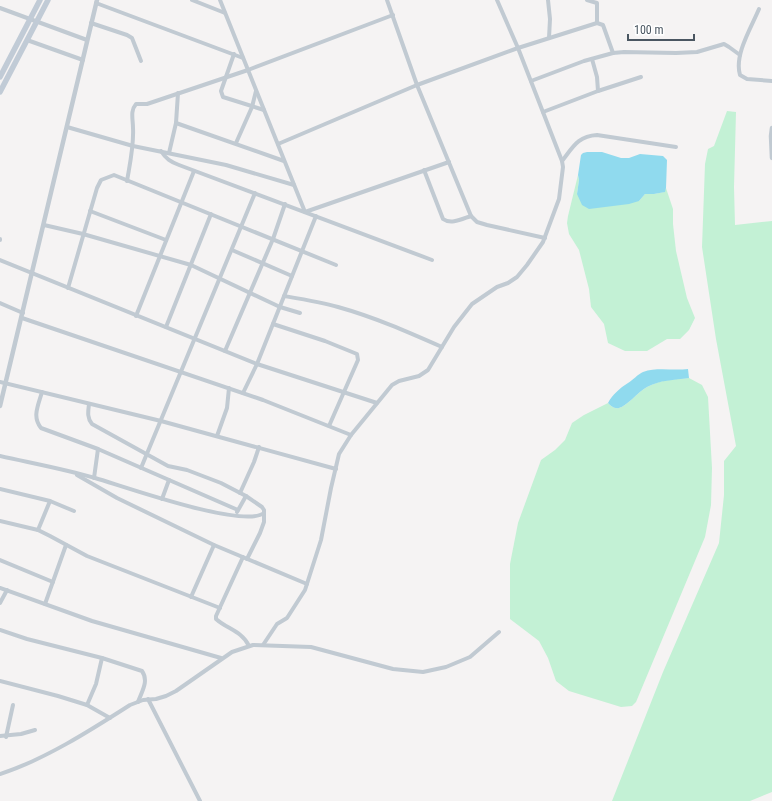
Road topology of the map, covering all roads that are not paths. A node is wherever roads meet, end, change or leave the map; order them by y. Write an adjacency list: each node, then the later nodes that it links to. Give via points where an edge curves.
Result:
1 (40, 0): 14 (main road)
2 (48, 0): 15 (main road)
3 (192, 0): 12 (street)
4 (220, 0): 12 (street)
5 (387, 0): 13 (street)
6 (497, 0): 21 (street)
7 (548, 0): 18 (street)
8 (587, 0): 17 (street, via 597,3)
9 (96, 2): 16 (street); 23 (street)
10 (0, 8): 14 (street)
11 (759, 10): 24 (street)
12 (225, 13): 25 (street)
13 (393, 15): 29 (street); 35 (street)
14 (30, 20): 15 (street); 30 (main road)
15 (36, 22): 19 (main road); 20 (street)
16 (91, 23): 20 (street); 28 (street, via 132,38)
17 (597, 23): 18 (street); 22 (street, via 603,25)
18 (549, 38): 21 (street)
19 (27, 40): 27 (street); 38 (main road)
20 (87, 40): 27 (street)
21 (518, 48): 33 (street); 35 (street)
22 (613, 53): 24 (street, via 697,52 724,44); 26 (street)
23 (234, 54): 25 (street); 31 (street)
24 (740, 55): 34 (street, via 740,75 747,79)
25 (244, 58): 29 (street)
26 (592, 59): 33 (street); 37 (street)
27 (82, 60): 44 (street)
28 (141, 60)
29 (248, 70): 31 (street); 36 (street)
30 (0, 77)
31 (226, 77): 39 (street); 40 (street, via 221,91 223,97)
32 (641, 77): 37 (street)
33 (531, 81): 42 (street)
34 (772, 81)
35 (417, 84): 47 (street); 55 (street)
36 (256, 90): 40 (street); 41 (street)
37 (598, 91): 42 (street)
38 (0, 92)
39 (178, 93): 43 (street); 48 (street, via 133,107)
40 (252, 107): 41 (street); 46 (street)
41 (264, 110): 47 (street)
42 (543, 112): 54 (street)
43 (176, 123): 46 (street); 51 (street)
44 (67, 127): 48 (street); 68 (street)
45 (772, 128): 52 (street)
46 (236, 143): 53 (street)
47 (278, 144): 53 (street)
48 (133, 146): 50 (street); 58 (street)
49 (676, 147): 54 (street, via 597,135 577,141)
50 (161, 151): 51 (street); 57 (street, via 170,161)
51 (169, 152): 59 (street)
52 (772, 158)
53 (284, 161): 59 (street)
54 (562, 161): 72 (street, via 559,199)
55 (449, 162): 56 (street); 67 (street)
56 (424, 170): 64 (street); 67 (street, via 443,219 452,222)
57 (194, 171): 60 (street); 61 (street)
58 (127, 181): 61 (street); 63 (street, via 114,176 101,180)
59 (294, 185): 64 (street)
60 (255, 193): 62 (street); 69 (street)
61 (181, 202): 65 (street); 73 (street)
62 (285, 204): 64 (street); 71 (street)
63 (90, 211): 70 (street); 73 (street)
64 (305, 212): 66 (street)
65 (211, 214): 69 (street); 80 (street)
66 (316, 216): 75 (street); 78 (street)
67 (471, 216): 72 (street, via 477,222)
68 (44, 225): 70 (street); 82 (street)
69 (241, 226): 71 (street); 74 (street)
70 (83, 234): 76 (street); 85 (street)
71 (273, 238): 75 (street); 79 (street)
72 (545, 238): 96 (street, via 517,277 472,304)
73 (166, 240): 76 (street)
74 (232, 250): 79 (street); 84 (street)
75 (302, 250): 81 (street); 83 (street)
76 (160, 256): 80 (street); 92 (street)
77 (0, 260): 82 (street)
78 (432, 260)
79 (262, 263): 83 (street); 86 (street)
80 (191, 265): 84 (street); 94 (street)
81 (336, 265)
82 (32, 273): 85 (street); 91 (street)
83 (292, 276): 87 (street)
84 (220, 278): 86 (street); 95 (street)
85 (68, 288): 92 (street)
86 (249, 293): 89 (street); 97 (street)
87 (284, 296): 89 (street); 96 (street, via 361,314)
88 (0, 303): 91 (street)
89 (280, 307): 90 (street); 93 (street)
90 (300, 313)
91 (22, 315): 99 (street); 101 (street)
92 (136, 316): 94 (street)
93 (273, 324): 98 (street); 104 (street, via 357,354 358,360)
94 (166, 327): 95 (street)
95 (195, 338): 97 (street); 99 (street)
96 (442, 347): 106 (street, via 428,370 419,376 392,385)
97 (225, 351): 98 (street)
98 (257, 364): 104 (street); 105 (street)
99 (180, 372): 102 (street); 109 (street)
100 (0, 382): 101 (street)
101 (6, 384): 103 (street); 108 (street)
102 (229, 388): 105 (street); 112 (street, via 227,408)
103 (42, 392): 107 (street); 114 (street, via 36,417 36,422 41,428)
104 (343, 392): 106 (street); 110 (street)
105 (243, 393): 110 (street)
106 (377, 403): 111 (street)
107 (89, 404): 109 (street); 115 (street, via 88,415 92,424)
108 (0, 406)
109 (161, 421): 112 (street); 115 (street)
110 (329, 426): 111 (street)
111 (351, 435): 118 (street, via 339,454)
112 (217, 436): 113 (street)
113 (259, 447): 118 (street); 123 (street)
114 (98, 449): 117 (street); 120 (street)
115 (146, 455): 117 (street); 123 (street, via 168,466 221,483)
116 (0, 456): 119 (street)
117 (141, 468): 121 (street)
118 (336, 469): 139 (street, via 321,540)
119 (73, 473): 120 (street); 133 (street, via 117,498)
120 (94, 478): 125 (street)
121 (170, 480): 125 (street); 127 (street)
122 (0, 489): 126 (street)
123 (240, 493): 124 (street)
124 (246, 496): 127 (street); 129 (street, via 262,507)
125 (162, 499): 130 (street)
126 (50, 501): 128 (street); 132 (street)
127 (238, 510): 130 (street)
128 (74, 511)
129 (264, 513): 130 (street, via 256,516); 136 (street, via 264,522)
130 (235, 516)
131 (0, 521): 132 (street)
132 (38, 530): 134 (street)
133 (214, 544): 135 (street); 142 (street)
134 (66, 545): 138 (street); 142 (street, via 87,556)
135 (243, 556): 136 (street); 145 (street)
136 (248, 559): 139 (street)
137 (0, 560): 138 (street)
138 (53, 582): 144 (street)
139 (307, 584): 148 (street, via 287,618 277,624)
140 (0, 588): 141 (street)
141 (7, 590): 143 (street); 144 (street)
142 (191, 597): 145 (street)
143 (0, 603)
144 (45, 604): 151 (street, via 92,621)
145 (220, 608): 149 (street, via 216,619 239,633)
146 (0, 630): 150 (street)
147 (499, 632): 148 (street, via 470,657 446,667 423,672 392,669 311,647)
148 (263, 645): 149 (street)
149 (249, 646): 151 (street)
150 (102, 658): 154 (street, via 142,671 146,676); 156 (street, via 96,684)
151 (221, 658): 153 (street, via 176,691)
152 (0, 681): 156 (street)
153 (148, 700): 154 (street); 162 (street)
154 (138, 702): 157 (street)
155 (12, 704): 160 (street)
156 (87, 705): 157 (street)
157 (110, 718): 161 (street, via 44,755)
158 (35, 730): 160 (street)
159 (0, 736): 160 (street)
160 (6, 737)
161 (0, 774)
162 (200, 801)

